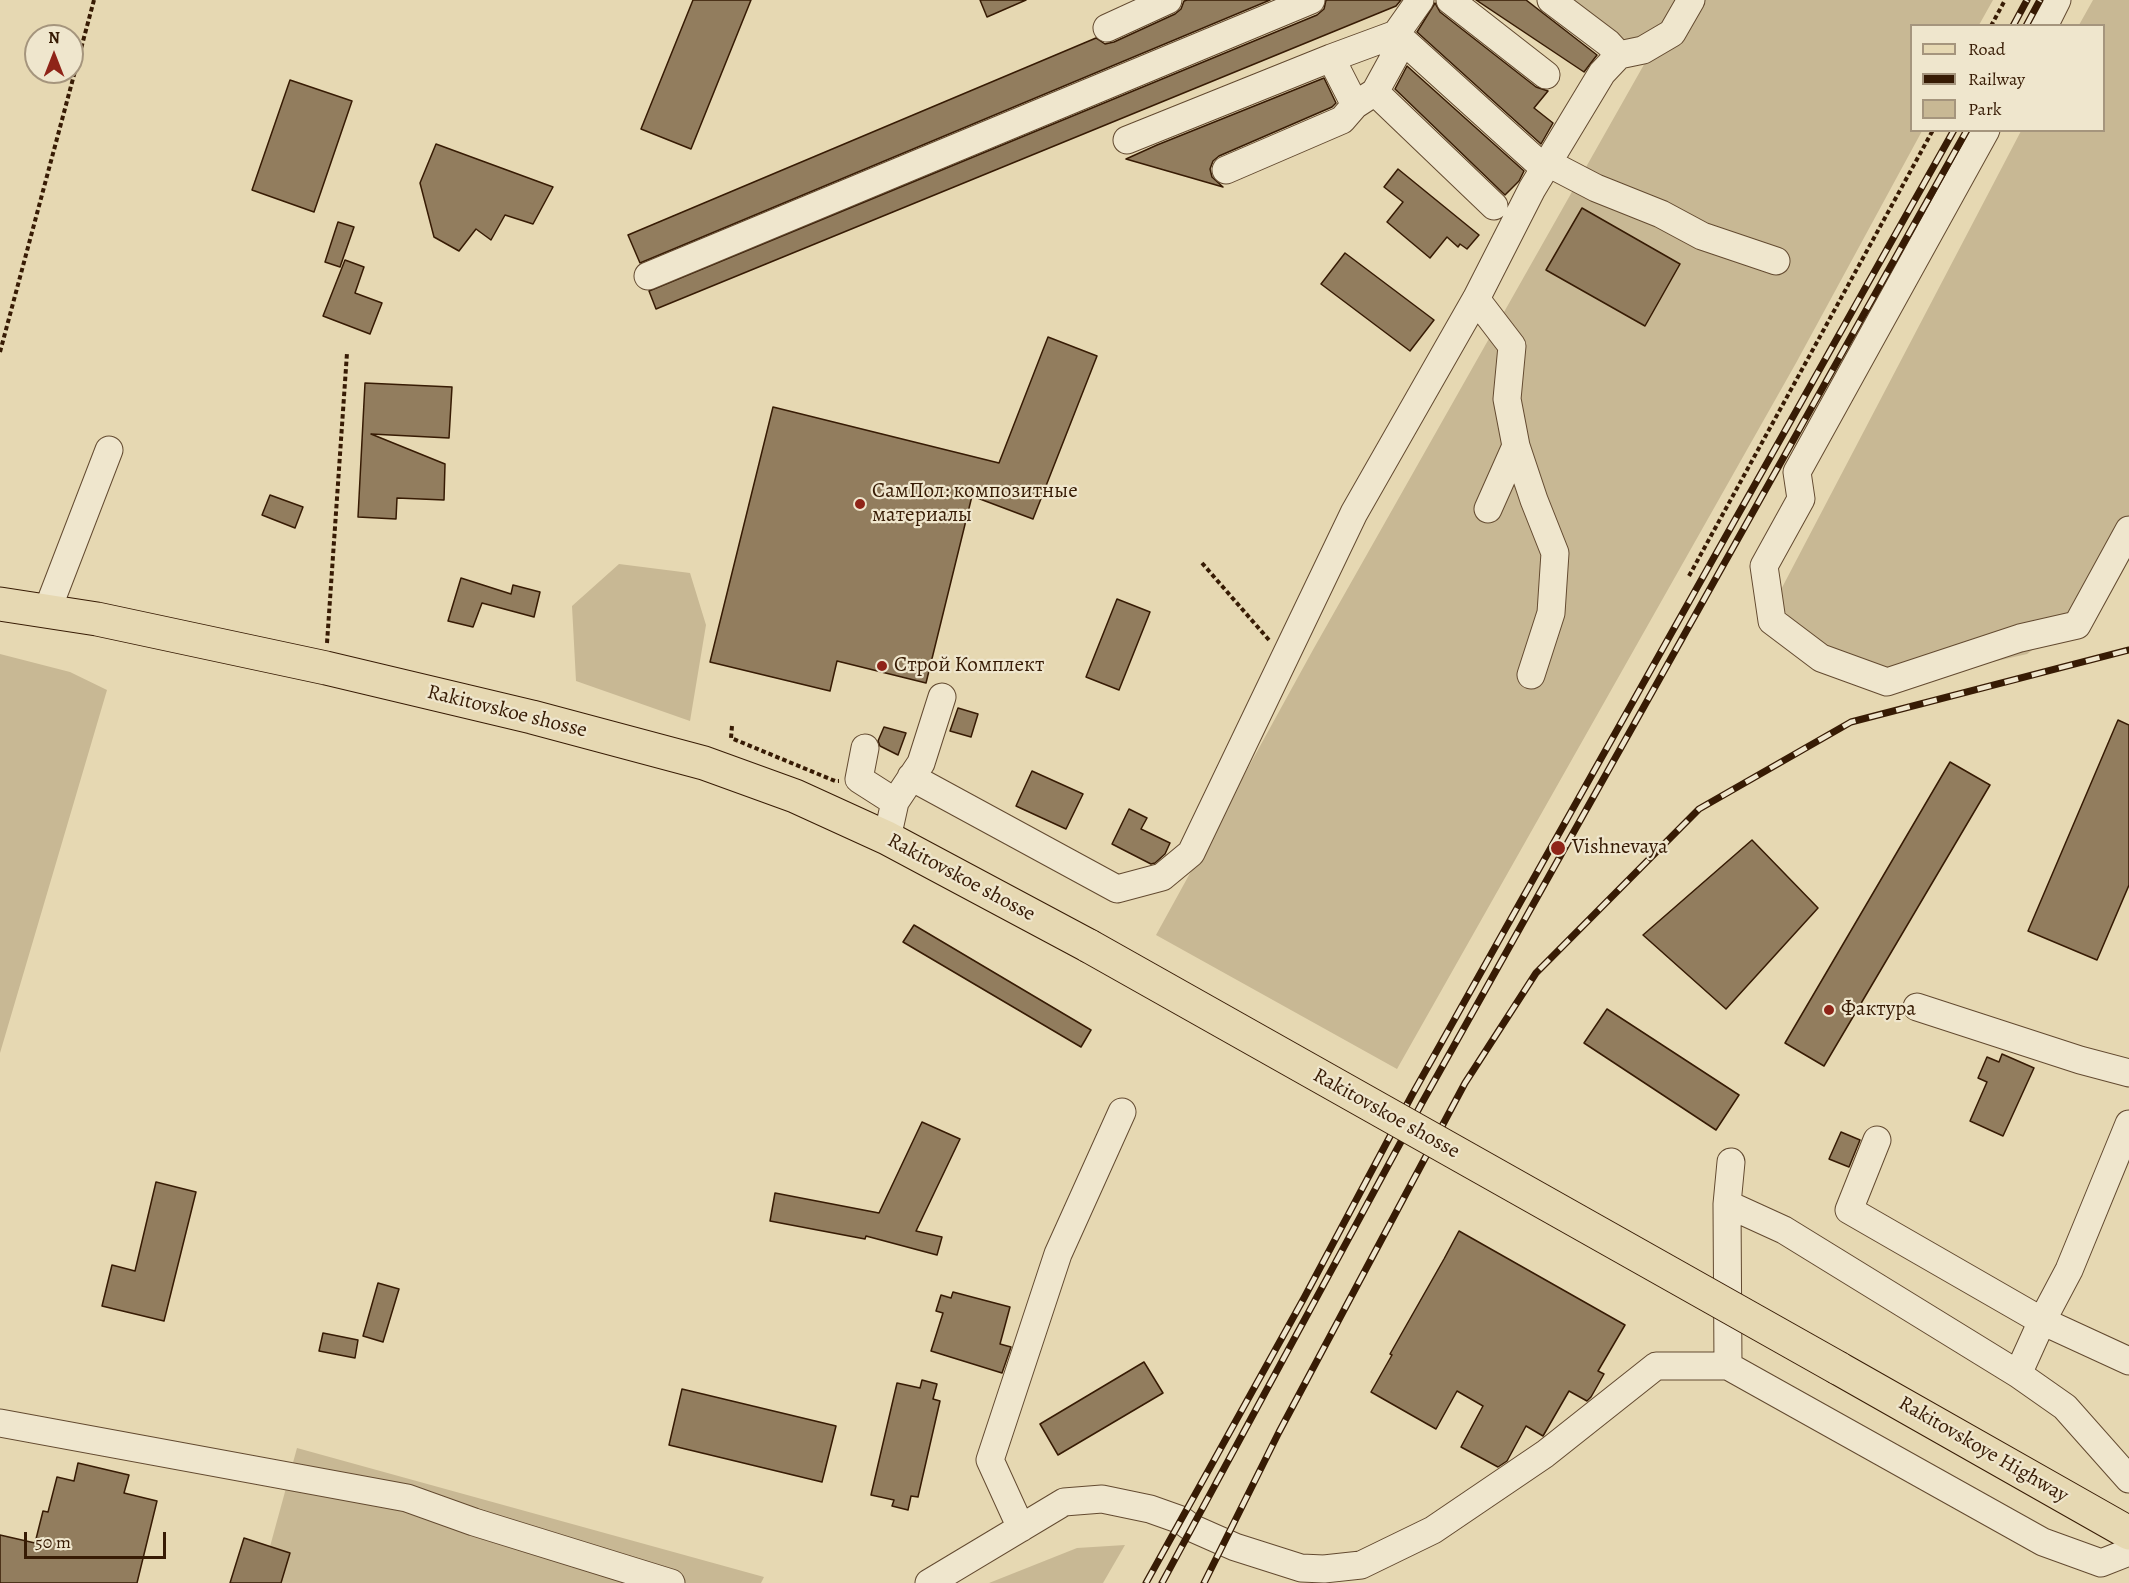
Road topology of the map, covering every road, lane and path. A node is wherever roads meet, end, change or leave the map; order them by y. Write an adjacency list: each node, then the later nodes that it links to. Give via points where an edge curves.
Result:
1 (94, 0): 27 (path)
2 (1168, 0): 12 (street)
3 (1311, 0): 25 (street)
4 (1420, 0): 13 (street)
5 (1450, 0): 16 (street)
6 (1551, 0): 14 (street)
7 (1691, 0): 14 (street, via 1672,33 1643,50)
8 (2005, 0): 10 (path)
9 (2058, 0): 11 (street)
10 (1992, 24)
11 (2045, 24)
12 (1107, 28)
13 (1399, 38): 15 (street); 17 (street); 21 (street)
14 (1619, 55): 21 (street, via 1602,73)
15 (1331, 58): 17 (street); 20 (street)
16 (1546, 75)
17 (1365, 99): 22 (street, via 1342,120); 23 (street)
18 (1932, 132): 34 (path)
19 (1985, 132): 32 (street, via 1797,472 1801,499 1764,566 1772,621 1821,658 1887,682 2020,638 2077,625)
20 (1128, 140)
21 (1546, 166): 24 (street, via 1661,214 1702,236); 26 (street)
22 (1226, 170)
23 (1494, 206)
24 (1776, 261)
25 (648, 276)
26 (1476, 299): 29 (street, via 1512,346 1507,399); 37 (street, via 1354,513)
27 (0, 352)
28 (347, 353): 38 (path)
29 (1516, 446): 31 (street); 39 (street, via 1555,553 1551,614)
30 (109, 450): 36 (street)
31 (1488, 509)
32 (2129, 530)
33 (1202, 562): 37 (path)
34 (1689, 576)
35 (0, 604): 36 (main road, Rakitovskoe shosse)
36 (47, 611): 38 (main road, Rakitovskoe shosse)
37 (1285, 659): 43 (street, via 1191,853 1162,877 1117,888)
38 (326, 668): 46 (main road, Rakitovskoe shosse, via 705,763 795,796)
39 (1531, 675)
40 (942, 697): 43 (street, via 921,763)
41 (732, 726): 44 (path, via 731,738 835,781)
42 (865, 748): 44 (street)
43 (911, 777): 45 (street)
44 (859, 779): 45 (street)
45 (895, 802): 46 (street)
46 (887, 838): 57 (main road, Rakitovskoe shosse, bridge, via 1089,946)
47 (1917, 1007): 48 (street)
48 (2129, 1073)
49 (1122, 1112): 61 (street, via 1058,1254 990,1460)
50 (2129, 1124): 54 (street, via 2069,1269)
51 (1877, 1140): 54 (street, via 1849,1210)
52 (1731, 1162): 53 (street)
53 (1727, 1204): 56 (street); 58 (street, via 1784,1230)
54 (2042, 1321): 55 (street); 58 (street)
55 (2129, 1361)
56 (1728, 1366): 61 (street, via 1656,1366 1545,1454 1433,1530 1361,1565 1301,1568 1235,1547 1150,1509 1102,1499 1064,1502); 63 (street, via 2043,1542 2101,1563)
57 (1838, 1368): 62 (main road, Rakitovskoye Highway)
58 (2018, 1374): 60 (street, via 2065,1407)
59 (0, 1423): 64 (street, via 407,1498)
60 (2129, 1479)
61 (1021, 1528): 65 (street)
62 (2129, 1533)
63 (2129, 1552)
64 (671, 1583)
65 (929, 1583)

